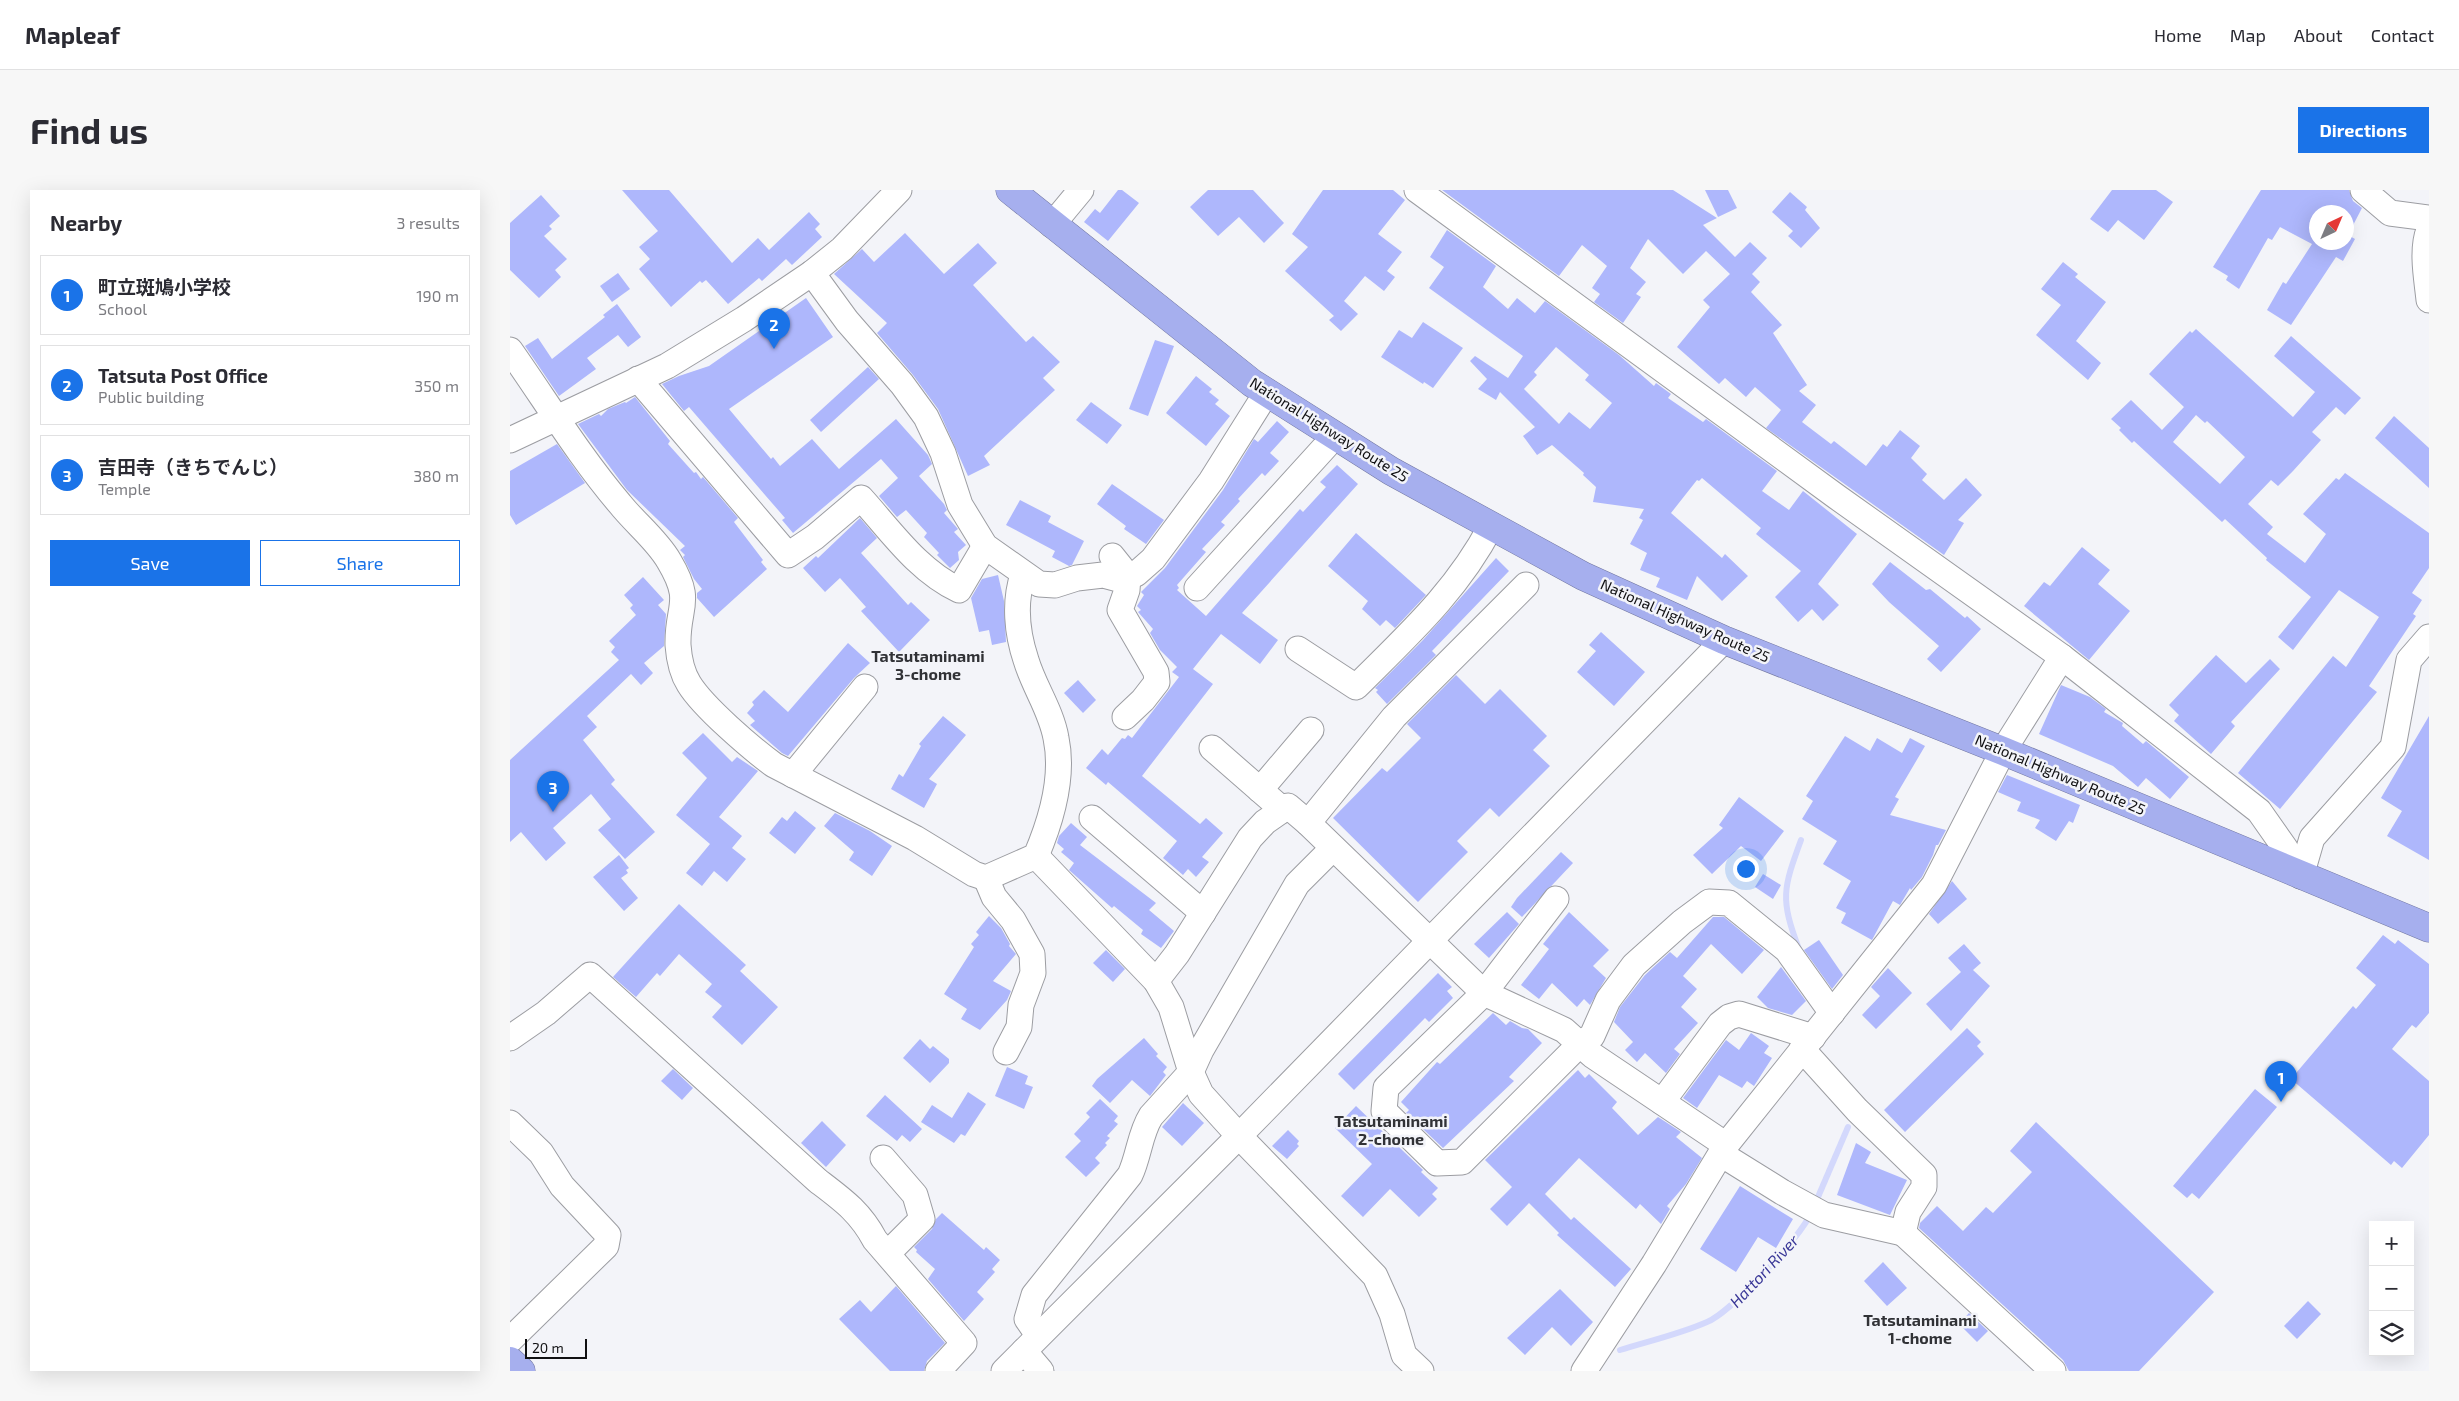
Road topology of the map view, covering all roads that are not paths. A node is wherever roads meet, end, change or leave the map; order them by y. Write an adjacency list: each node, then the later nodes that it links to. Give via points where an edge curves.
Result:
1 (899, 190): 9 (street, via 842,249)
2 (1010, 190): 7 (highway, National Highway Route 25)
3 (1081, 190): 7 (street)
4 (1417, 190): 27 (street)
5 (2363, 190): 6 (street, via 2390,213)
6 (2429, 218)
7 (1052, 225): 13 (highway, National Highway Route 25)
8 (2429, 230): 10 (street, via 2426,237)
9 (812, 273): 12 (street, via 744,320 667,366); 18 (street, via 926,417 943,452 960,505)
10 (2429, 300)
11 (510, 350): 14 (street)
12 (638, 379): 14 (street); 18 (street, via 788,555 861,498 934,576 959,590)
13 (1267, 392): 15 (highway, National Highway Route 25); 21 (street, via 1211,481 1153,559 1136,574)
14 (556, 417): 16 (street); 33 (street, via 620,505 668,559 679,580 684,594 678,644 680,662 690,686 757,753)
15 (1335, 436): 17 (highway, National Highway Route 25); 23 (street)
16 (510, 440)
17 (1491, 526): 25 (highway, National Highway Route 25, via 1583,576); 26 (street, via 1476,555 1438,605 1356,687)
18 (985, 546): 20 (street)
19 (1112, 556): 21 (street)
20 (1023, 575): 21 (street, via 1039,584 1055,585 1076,578 1103,575 1118,579); 39 (street, via 1017,592 1018,619 1026,660 1050,714 1057,740 1057,786)
21 (1128, 576): 29 (street, via 1120,610 1156,672 1157,682 1144,700)
22 (1526, 585): 37 (street, via 1394,717)
23 (1197, 588)
24 (2429, 637): 40 (street, via 2409,660 2393,747 2312,838)
25 (1724, 640): 32 (highway, National Highway Route 25); 45 (street)
26 (1298, 649)
27 (2062, 657): 32 (street); 40 (street, via 2258,811)
28 (865, 687): 33 (street)
29 (1125, 717)
30 (1311, 730): 34 (street)
31 (1212, 748): 34 (street)
32 (2003, 751): 40 (highway, National Highway Route 25); 48 (street, via 1934,885)
33 (793, 775): 41 (street)
34 (1260, 790): 35 (street)
35 (1283, 810): 37 (street, via 1288,806); 43 (street, via 1250,838)
36 (1092, 818): 43 (street)
37 (1308, 824): 38 (street)
38 (1333, 848): 45 (street); 53 (street, via 1292,891)
39 (1036, 856): 41 (street); 46 (street)
40 (2301, 876): 44 (highway, National Highway Route 25)
41 (986, 878): 52 (street, via 994,897 1013,920 1032,954 1033,973 1021,1005 1019,1027)
42 (1556, 899): 47 (street)
43 (1203, 913): 46 (street)
44 (2429, 928)
45 (1431, 941): 47 (street); 56 (street)
46 (1156, 981): 53 (street, via 1171,1008)
47 (1484, 993): 51 (street, via 1564,1030); 51 (street, via 1386,1088 1384,1111 1438,1163 1462,1162)
48 (1832, 1013): 50 (street); 51 (street, via 1787,950 1729,903 1709,902 1634,965 1608,1000 1592,1036)
49 (514, 1029): 60 (street, via 546,1013 590,975 818,1181 853,1207 875,1240)
50 (1808, 1043): 54 (street, via 1739,1014 1729,1017 1720,1024); 57 (street); 59 (street, via 1857,1110 1924,1175 1924,1187 1908,1212)
51 (1580, 1044): 54 (street)
52 (1006, 1052)
53 (1190, 1072): 56 (street, via 1201,1094); 62 (street, via 1146,1124 1130,1175 1034,1296 1027,1318)
54 (1662, 1102): 57 (street)
55 (510, 1123): 61 (street, via 541,1153 562,1186 608,1235 606,1246)
56 (1239, 1136): 62 (street); 68 (street, via 1375,1276 1392,1314 1404,1355)
57 (1723, 1150): 59 (street, via 1782,1192 1824,1215); 69 (street)
58 (883, 1158): 60 (street, via 915,1195 922,1218)
59 (1903, 1233): 70 (street)
60 (888, 1252): 65 (street, via 964,1343)
61 (510, 1340)
62 (1031, 1343): 66 (street); 67 (street)
63 (510, 1361): 64 (highway)
64 (521, 1371)
65 (938, 1371)
66 (1004, 1371)
67 (1041, 1371)
68 (1421, 1371)
69 (1584, 1371)
70 (2053, 1371)

